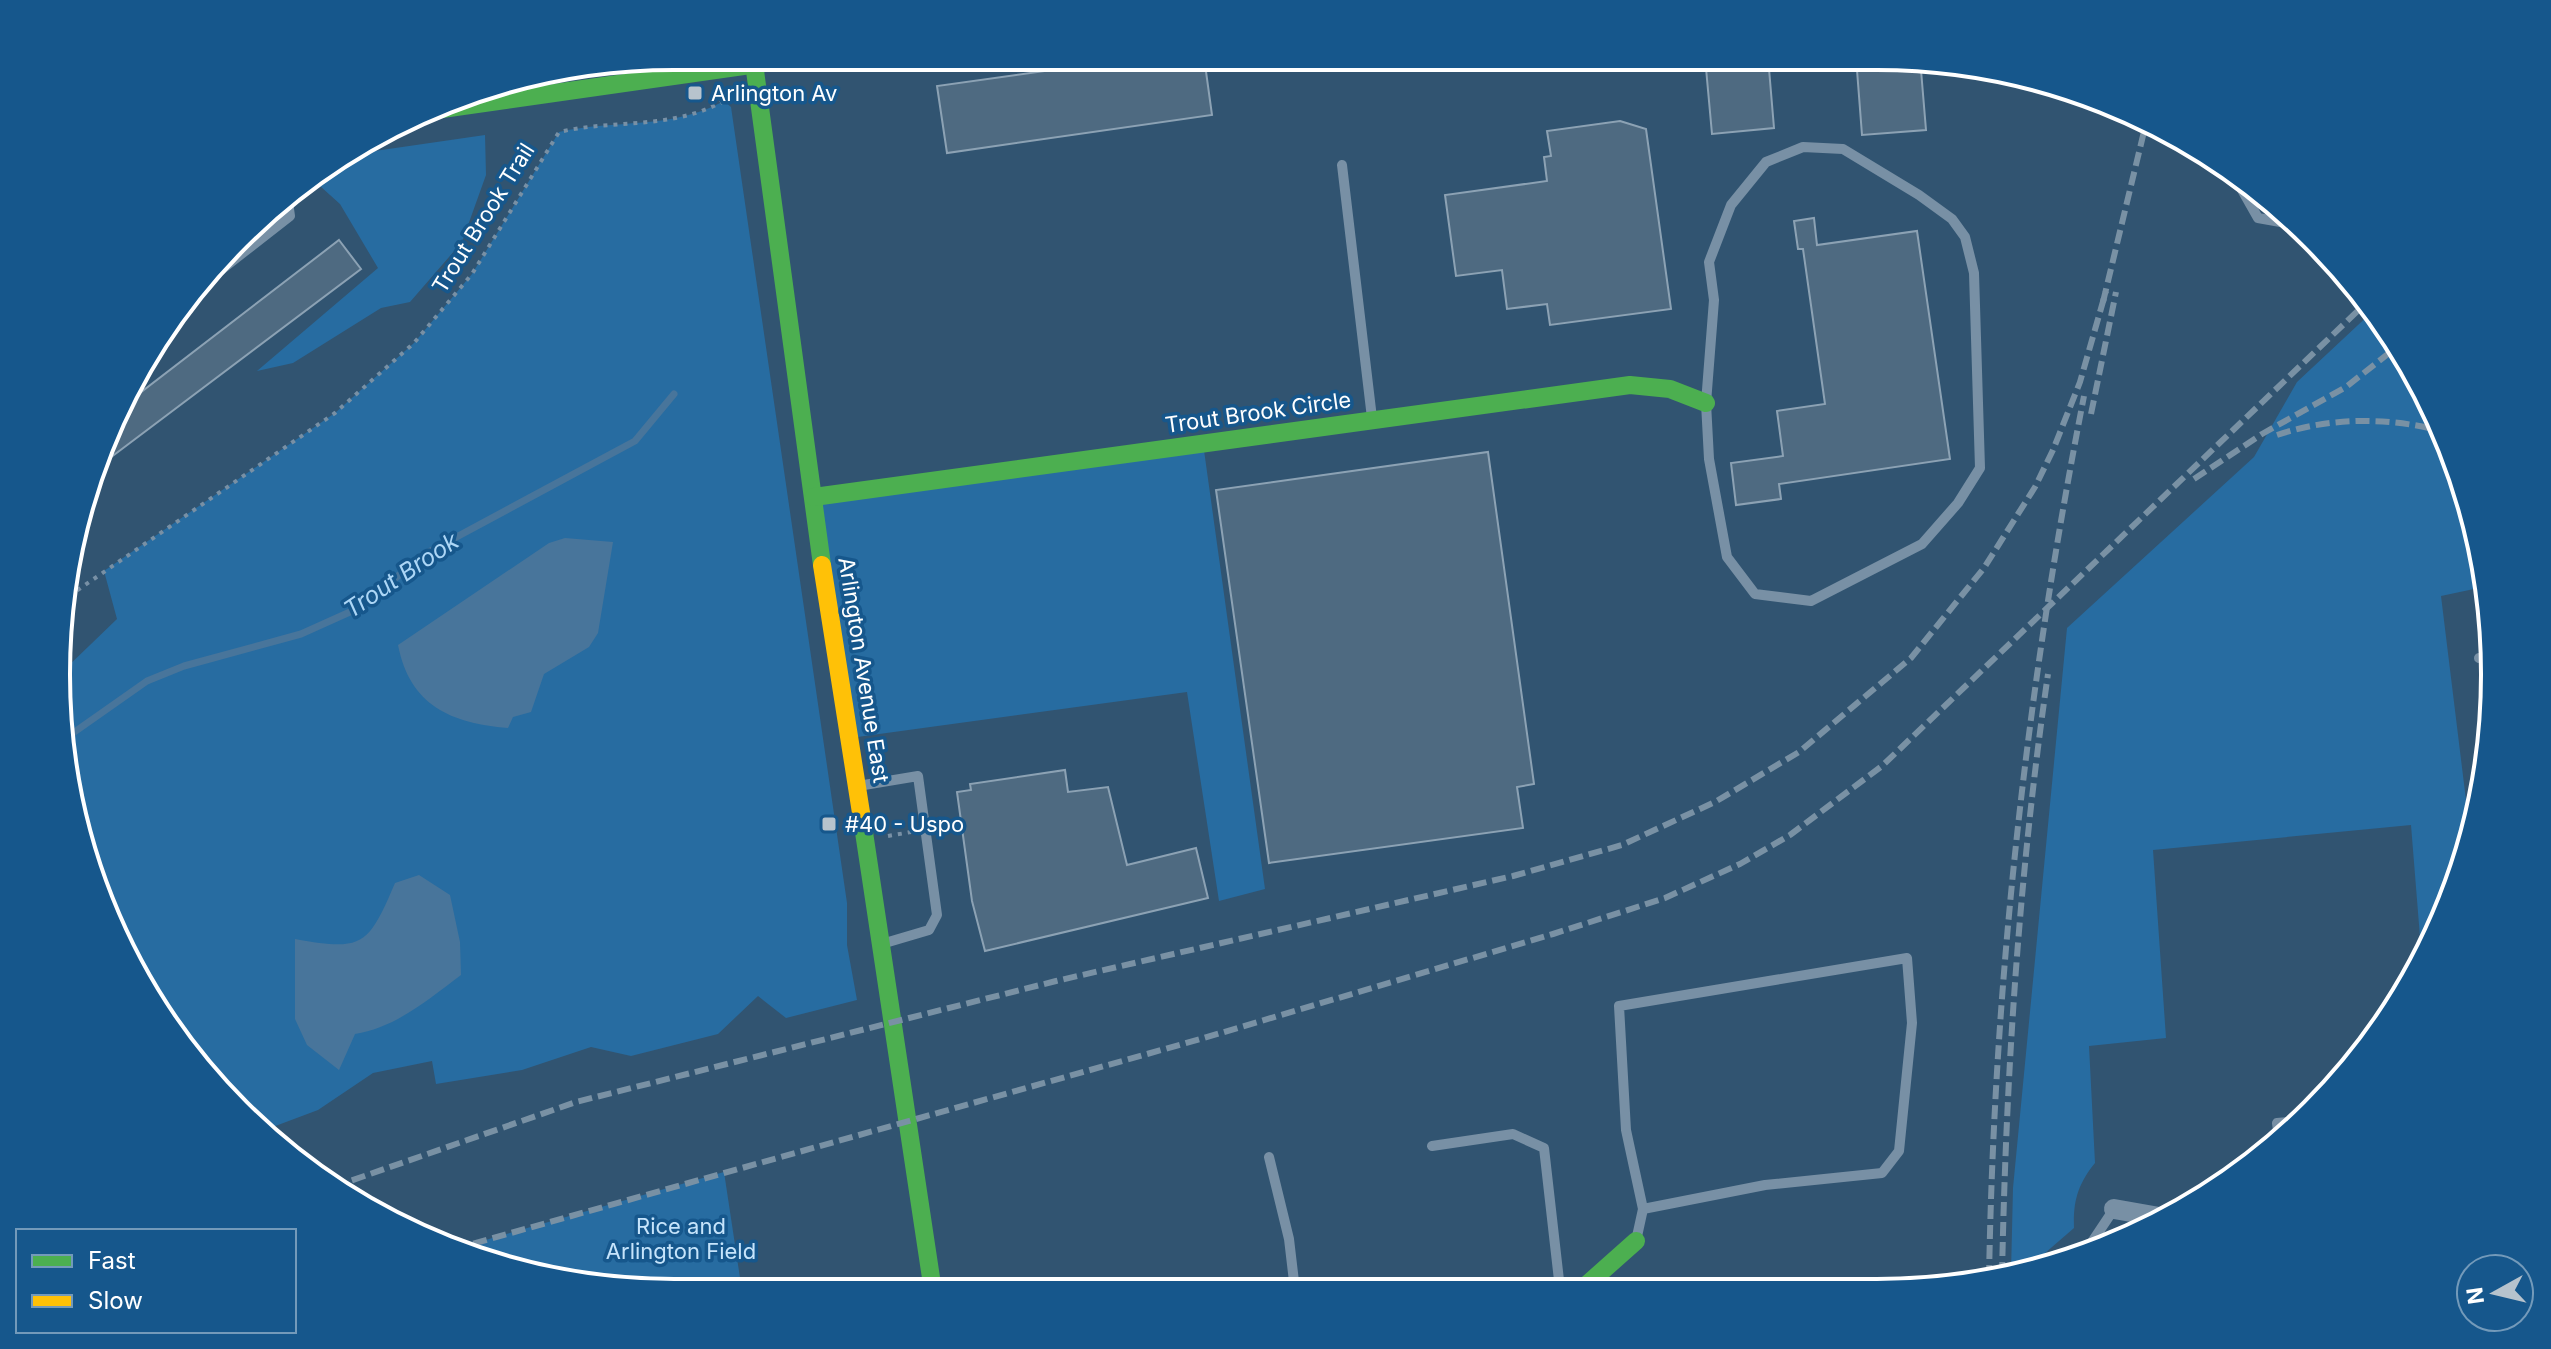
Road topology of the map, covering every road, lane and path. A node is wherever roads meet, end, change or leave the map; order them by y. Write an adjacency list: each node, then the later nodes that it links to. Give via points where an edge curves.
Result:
1 (680, 70): 3 (street)
2 (754, 70): 12 (street, Arlington Avenue East)
3 (528, 89)
4 (724, 101): 13 (path, Trout Brook Trail, via 672,121 559,132 472,274 414,343 335,413)
5 (1342, 165): 11 (lane)
6 (2246, 196): 8 (lane, via 2258,218)
7 (289, 209): 9 (lane, via 290,216)
8 (2276, 221)
9 (238, 256)
10 (1706, 403): 10 (lane, via 1709,459 1727,557 1755,594 1811,601 1922,544 1980,468 1974,273 1965,237 1952,219 1919,195 1843,149 1803,147 1766,162 1731,205 1709,262 1714,300); 11 (street, Trout Brook Circle, via 1683,391 1630,385)
11 (1372, 420): 12 (street, Trout Brook Circle)
12 (814, 497): 14 (street, Arlington Avenue East)
13 (76, 591)
14 (857, 786): 15 (lane, via 918,776); 17 (street, Arlington Avenue East)
15 (925, 830): 16 (path); 17 (lane, via 937,915 929,930)
16 (886, 837)
17 (883, 944): 25 (street, Arlington Avenue East)
18 (1432, 1146): 27 (lane, via 1513,1134 1544,1148)
19 (1269, 1157): 26 (lane)
20 (1643, 1209): 20 (lane, via 1765,1185 1882,1173 1899,1151 1912,1023 1907,958 1619,1006 1626,1130); 24 (lane)
21 (2114, 1209): 22 (street); 23 (lane)
22 (2148, 1215)
23 (2095, 1238)
24 (1636, 1241): 28 (street)
25 (931, 1279)
26 (1294, 1279)
27 (1559, 1279)
28 (1593, 1279)

